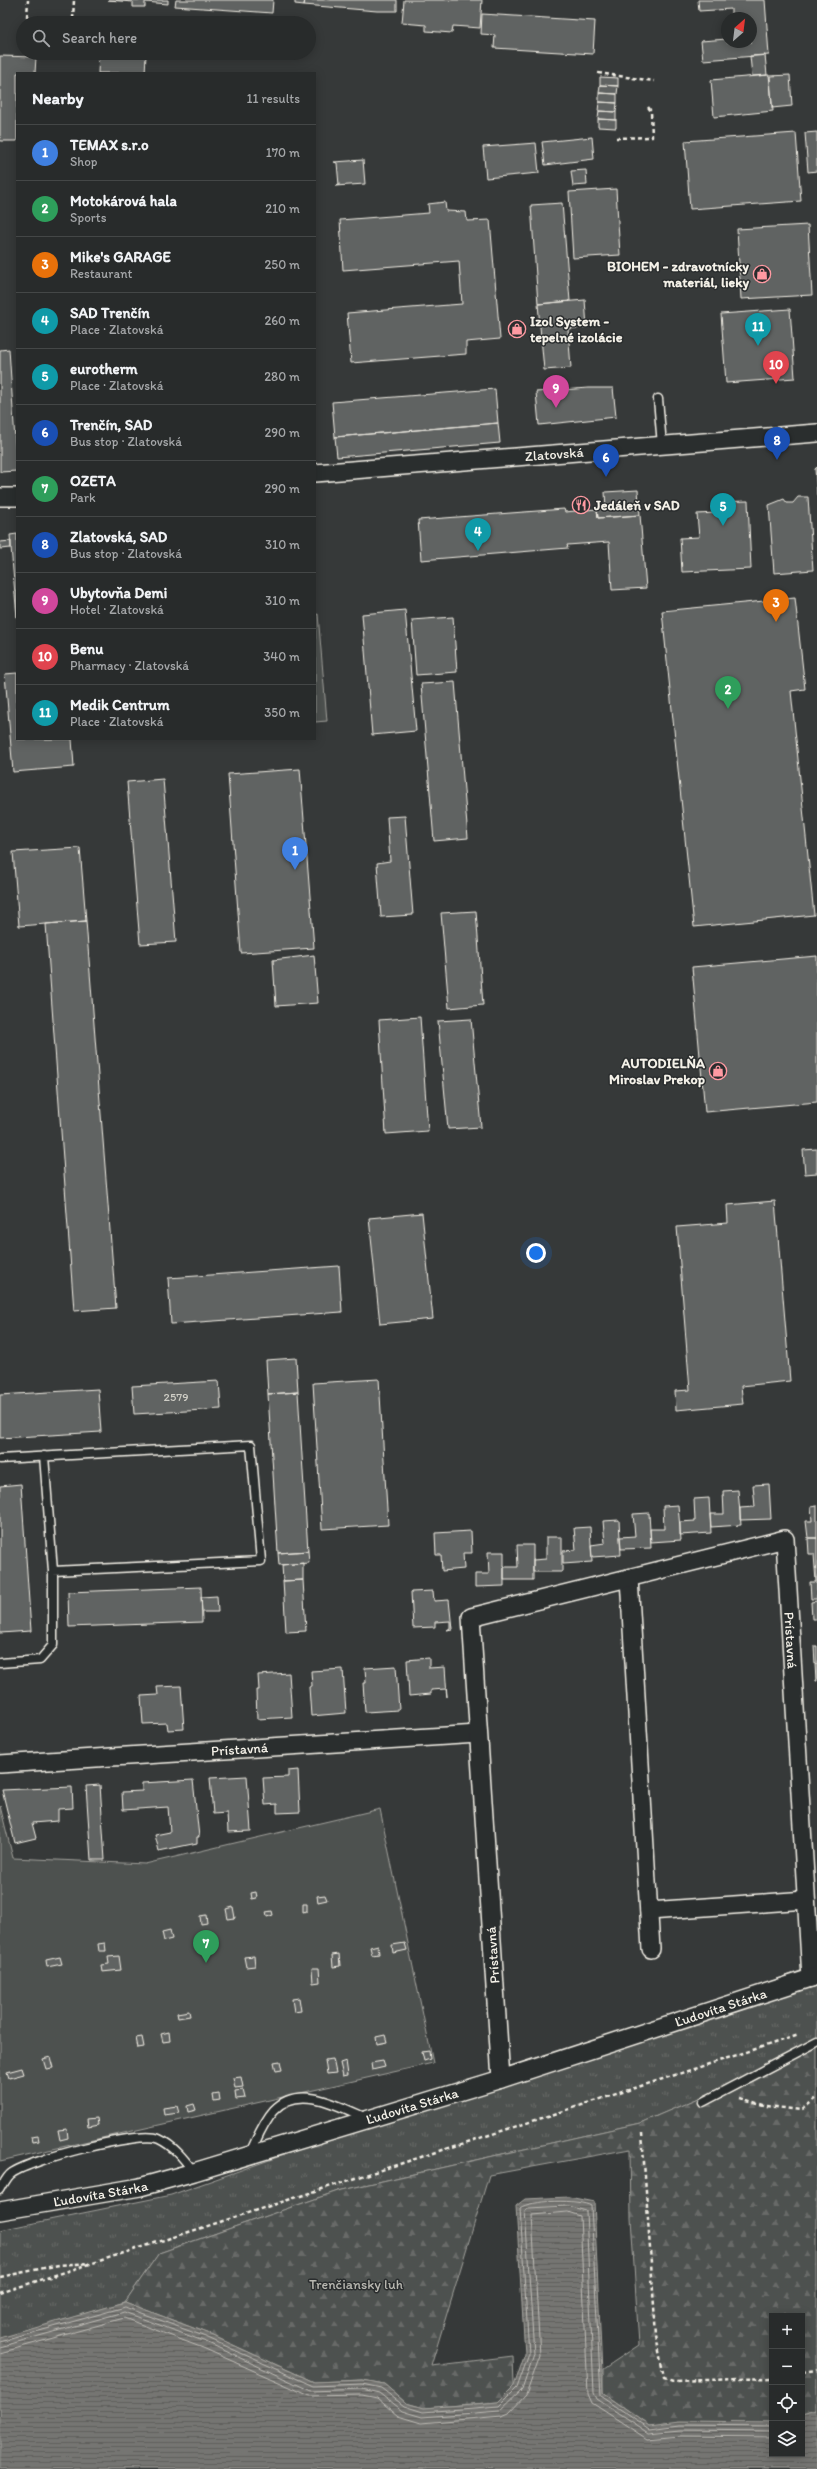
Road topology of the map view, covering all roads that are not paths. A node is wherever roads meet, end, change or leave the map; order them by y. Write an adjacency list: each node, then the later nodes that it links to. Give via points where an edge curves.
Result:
1 (658, 399): 3 (lane)
2 (817, 433): 3 (street, Zlatovská)
3 (662, 445): 4 (street, Zlatovská)
4 (316, 473)
5 (0, 497): 6 (street)
6 (16, 497)
7 (44, 1456): 8 (lane); 9 (lane); 9 (lane, via 251,1445 260,1561)
8 (0, 1459)
9 (53, 1571): 11 (lane, via 53,1645 40,1660)
10 (630, 1578): 12 (street, Prístavná, via 471,1617); 14 (street, Prístavná, via 785,1539); 15 (street)
11 (0, 1663)
12 (478, 1734): 13 (street, Prístavná); 19 (street, Prístavná)
13 (0, 1764)
14 (806, 1900): 15 (street); 17 (street, Prístavná)
15 (649, 1911): 16 (street)
16 (651, 1949)
17 (814, 1977): 19 (street, Ľudovíta Stárka)
18 (817, 2042): 20 (lane)
19 (501, 2079): 21 (street, Ľudovíta Stárka)
20 (703, 2102)
21 (370, 2120): 22 (street, Ľudovíta Stárka); 22 (lane, via 324,2099 296,2098 275,2109)
22 (249, 2156): 23 (street, Ľudovíta Stárka)
23 (194, 2172): 24 (lane, via 178,2152 158,2138 124,2139 29,2163 10,2174); 25 (street, Ľudovíta Stárka, via 140,2187)
24 (0, 2190)
25 (0, 2211)

